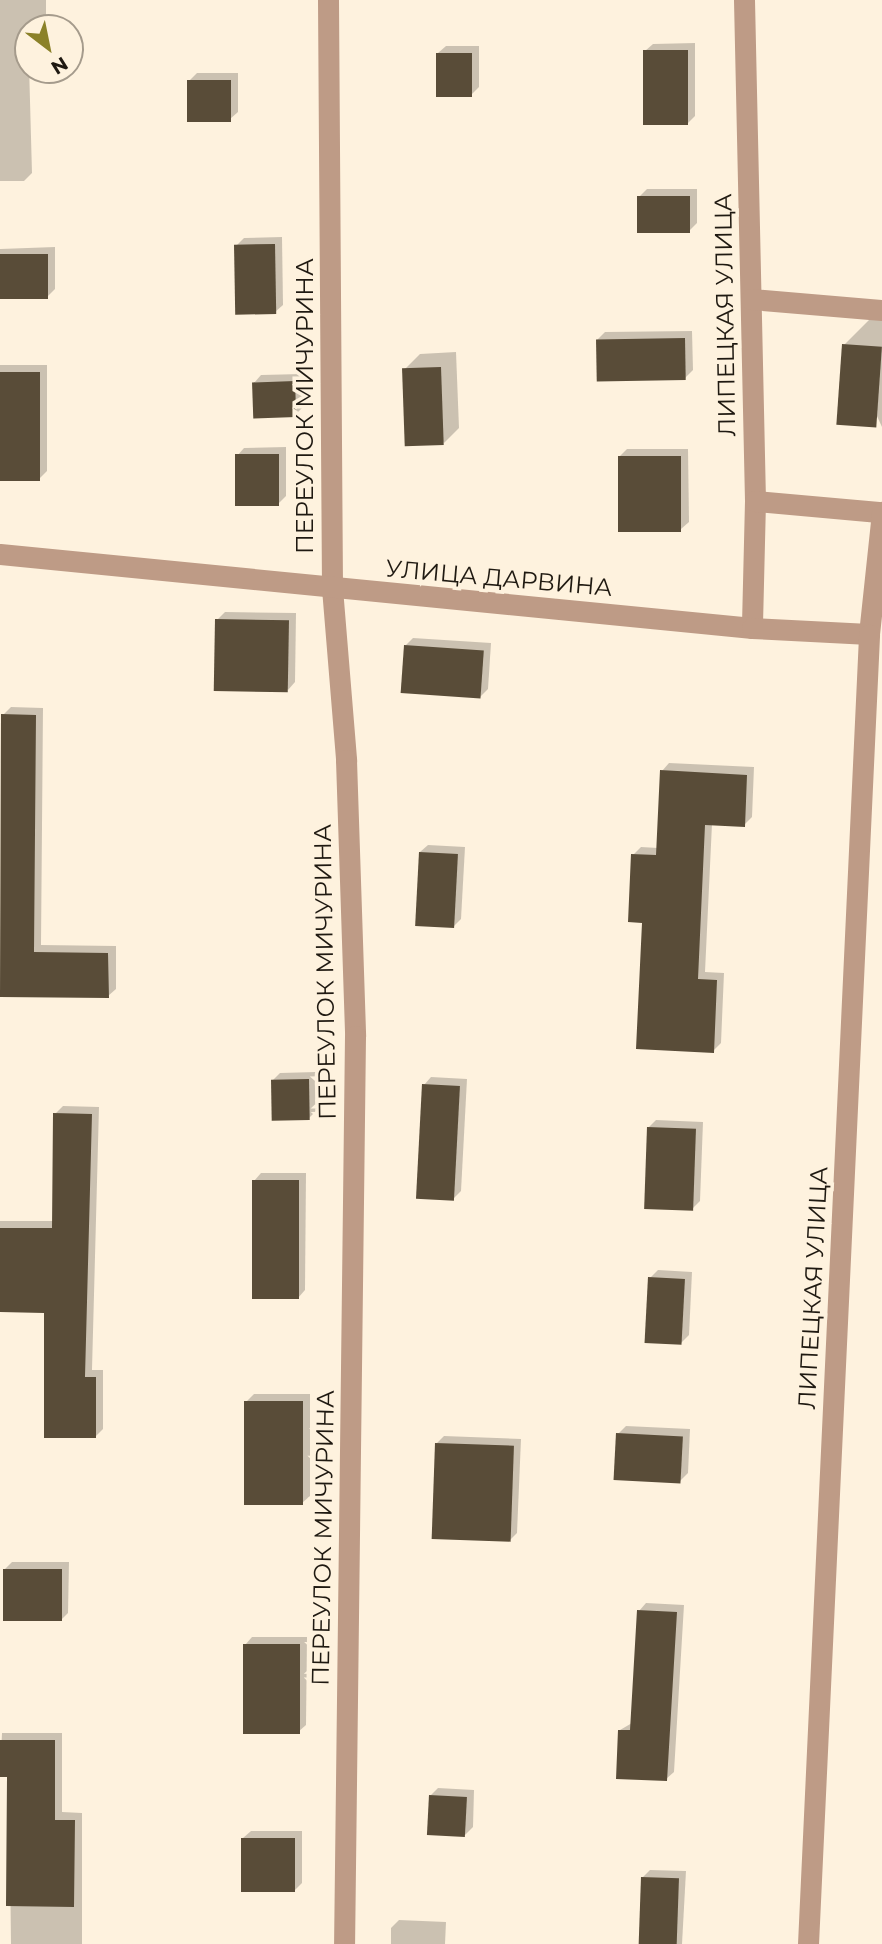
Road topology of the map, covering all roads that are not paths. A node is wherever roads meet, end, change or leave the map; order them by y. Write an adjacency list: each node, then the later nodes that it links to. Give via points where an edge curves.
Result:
1 (328, 0): 8 (street, ПЕРЕУЛОК МИЧУРИНА)
2 (744, 0): 3 (street, ЛИПЕЦКАЯ УЛИЦА)
3 (751, 299): 4 (street); 5 (street, ЛИПЕЦКАЯ УЛИЦА)
4 (882, 310)
5 (755, 501): 6 (street); 9 (street, ЛИПЕЦКАЯ УЛИЦА)
6 (881, 512): 10 (street)
7 (0, 554): 8 (street, УЛИЦА ДАРВИНА)
8 (332, 588): 9 (street, УЛИЦА ДАРВИНА); 11 (street, ПЕРЕУЛОК МИЧУРИНА, via 346,760 355,1037)
9 (752, 628): 10 (street, УЛИЦА ДАРВИНА)
10 (869, 634): 12 (street, ЛИПЕЦКАЯ УЛИЦА)
11 (344, 1944)
12 (808, 1944)

